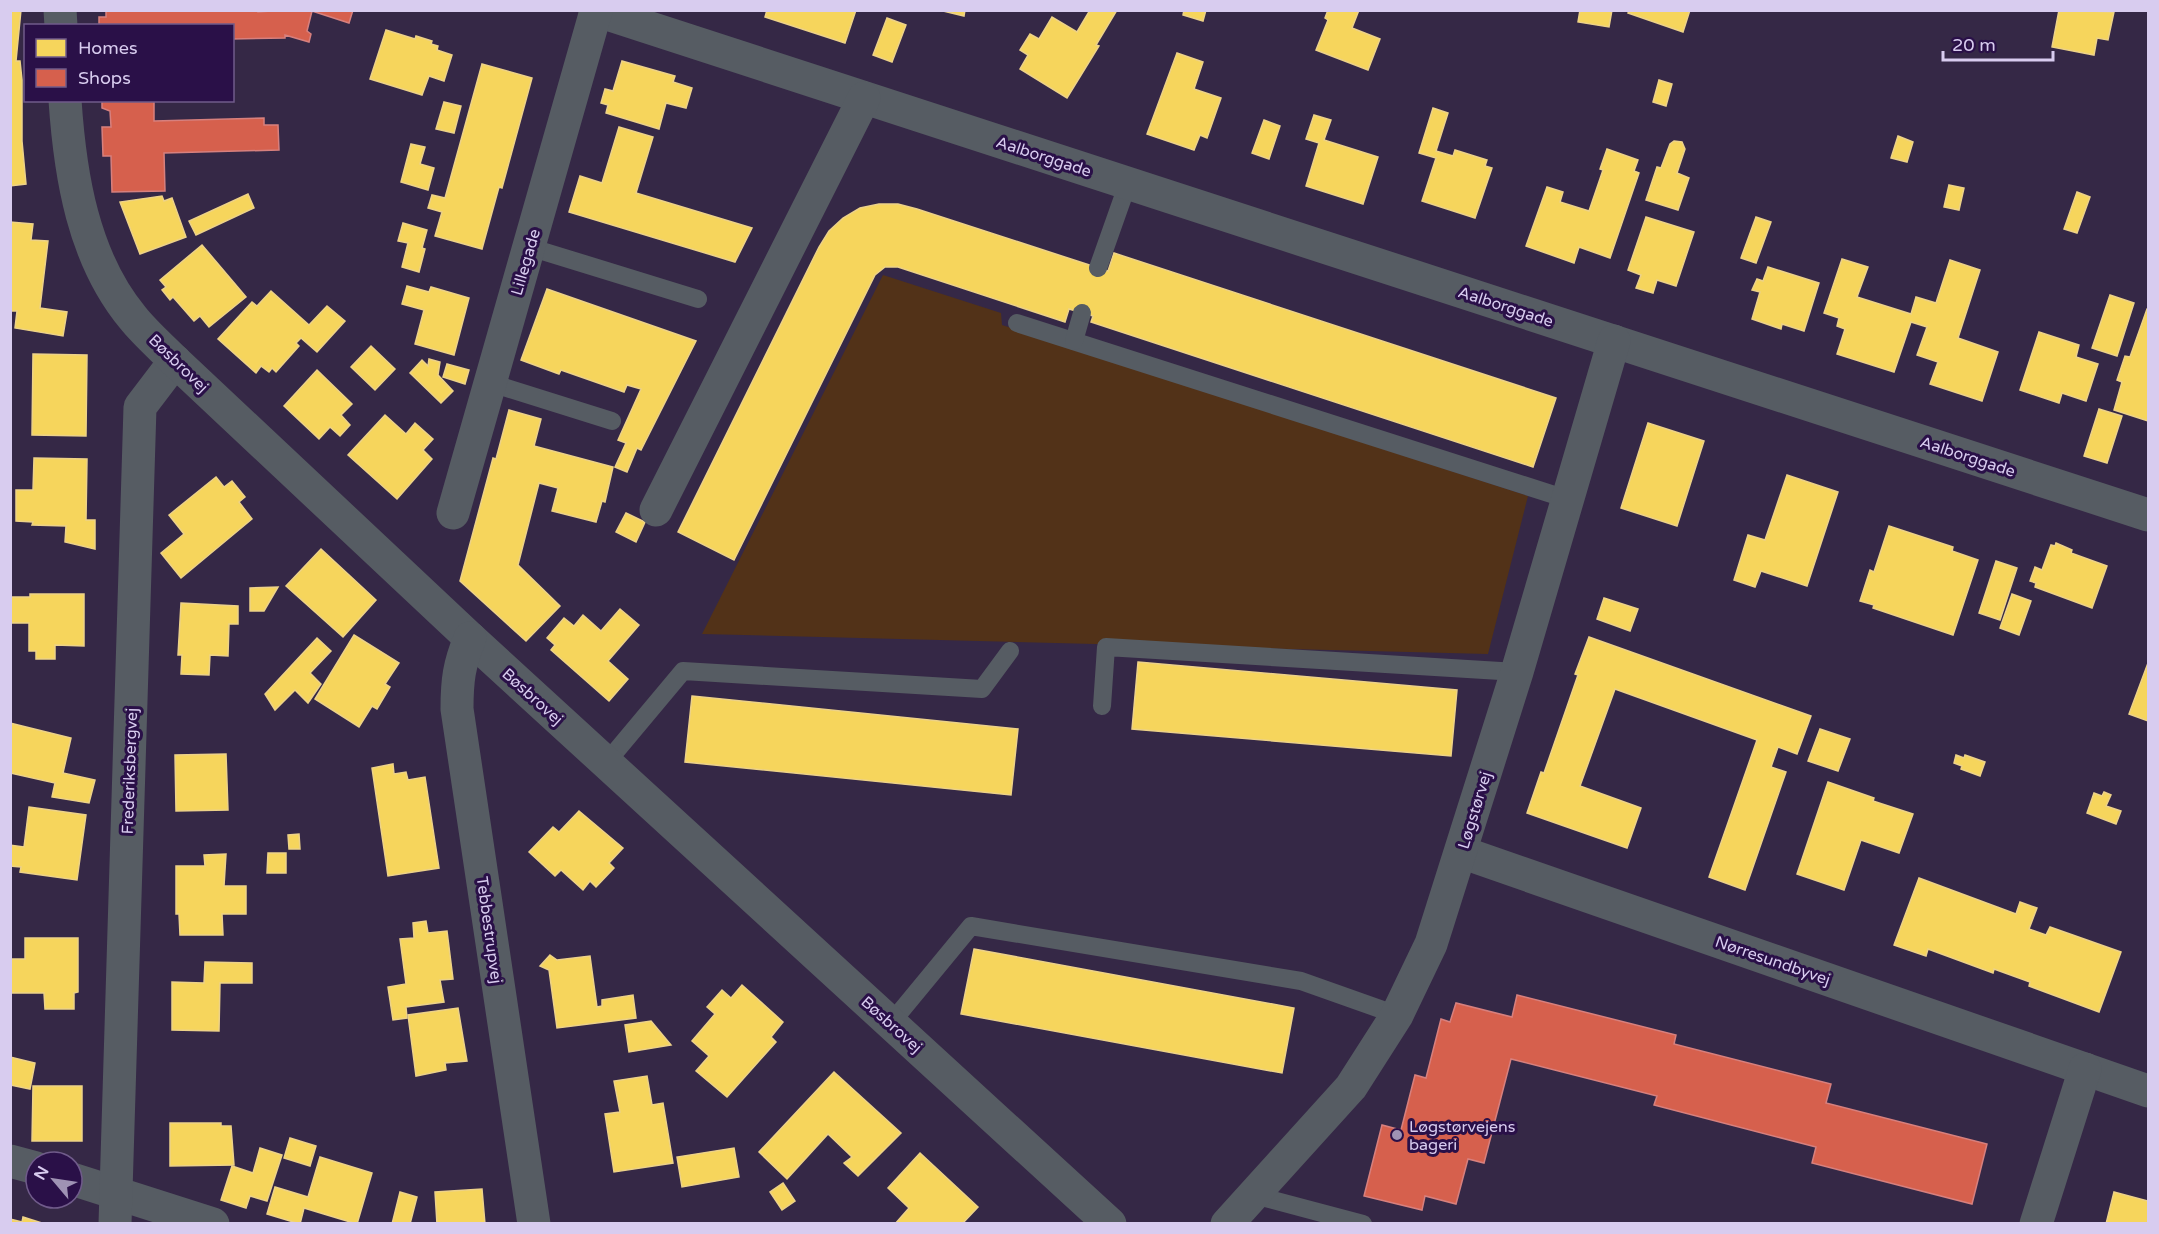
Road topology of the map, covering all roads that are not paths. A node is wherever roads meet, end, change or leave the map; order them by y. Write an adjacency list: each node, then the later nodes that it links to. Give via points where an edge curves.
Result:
1 (596, 11): 2 (street, Aalborggade); 5 (street, Lillegade)
2 (864, 98): 4 (street, Aalborggade); 16 (street)
3 (65, 102): 12 (street, Bøsbrovej, via 68,144 81,214 105,275 132,317)
4 (1128, 183): 6 (lane); 11 (street, Aalborggade)
5 (529, 247): 7 (lane); 13 (street, Lillegade)
6 (1098, 268)
7 (698, 299)
8 (1082, 314): 10 (lane)
9 (1017, 323): 10 (lane)
10 (1074, 341): 15 (lane)
11 (1614, 341): 15 (street, Løgstørvej); 18 (street, Aalborggade)
12 (175, 361): 19 (street, Bøsbrovej); 31 (street, Frederiksbergvej, via 140,407)
13 (490, 383): 14 (lane); 17 (street, Lillegade)
14 (612, 422)
15 (1567, 499): 21 (street, Løgstørvej)
16 (656, 510)
17 (453, 513)
18 (2148, 515)
19 (470, 638): 23 (street, Bøsbrovej); 33 (street, Tebbestrupvej, via 457,677 457,710)
20 (1010, 651): 23 (lane, via 982,689 683,671)
21 (1517, 672): 22 (lane, via 1106,647); 24 (street, Løgstørvej)
22 (1102, 706)
23 (606, 763): 26 (street, Bøsbrovej)
24 (1461, 852): 25 (street, Løgstørvej, via 1431,944); 27 (street, Nørresundbyvej)
25 (1397, 1015): 26 (lane, via 1301,981 971,926); 30 (street, Løgstørvej, via 1351,1087)
26 (891, 1023): 34 (street, Bøsbrovej)
27 (2085, 1069): 28 (street, Nørresundbyvej); 37 (street)
28 (2148, 1091)
29 (84, 1187): 31 (street)
30 (1254, 1195): 35 (street, Løgstørvej); 36 (lane)
31 (115, 1208): 32 (street)
32 (213, 1224)
33 (534, 1224)
34 (1110, 1224)
35 (1227, 1224)
36 (1363, 1224)
37 (2036, 1224)

